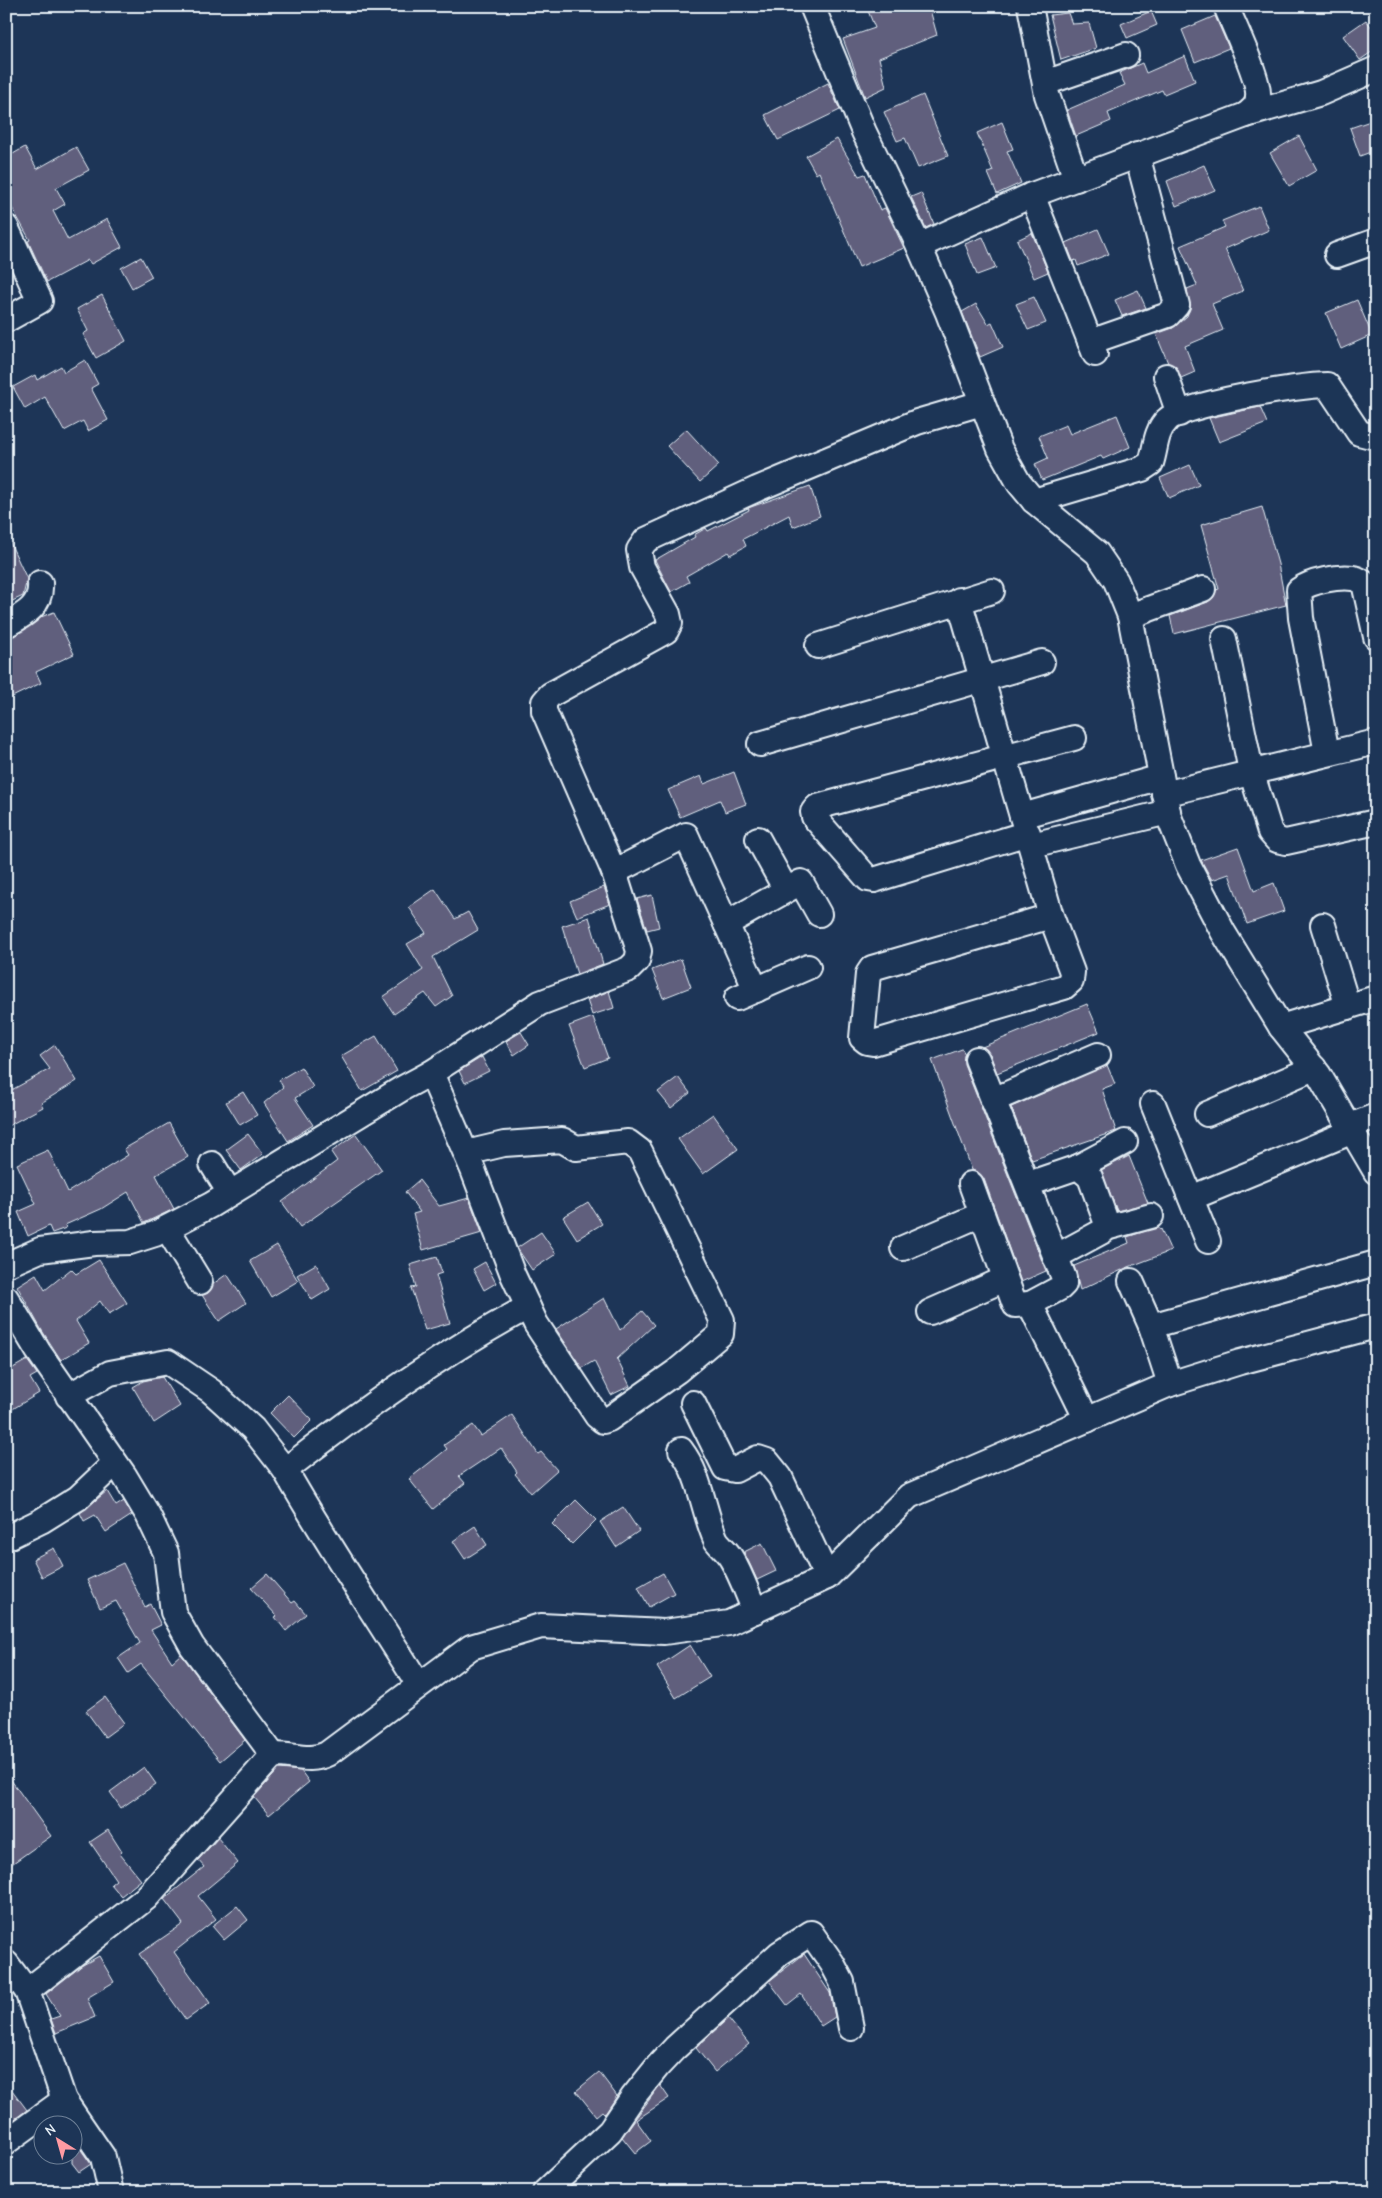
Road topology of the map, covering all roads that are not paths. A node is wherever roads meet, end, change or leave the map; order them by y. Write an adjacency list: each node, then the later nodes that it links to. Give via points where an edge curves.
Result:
1 (812, 6): 13 (street, via 864,132)
2 (1030, 6): 6 (street)
3 (1226, 6): 7 (street, via 1259,93 1257,103)
4 (1126, 55): 6 (street)
5 (1376, 69): 7 (street, via 1322,93)
6 (1045, 83): 9 (street)
7 (1246, 115): 8 (street)
8 (1136, 155): 9 (street); 10 (street, via 1177,305 1168,316 1092,348)
9 (1076, 179): 10 (street)
10 (1032, 195): 13 (street)
11 (6, 227): 15 (street, via 40,301)
12 (1376, 241): 14 (street)
13 (919, 246): 17 (street)
14 (1337, 255)
15 (6, 320)
16 (1166, 376): 18 (street)
17 (982, 403): 20 (street, via 1019,484); 42 (street, via 917,422 646,540 639,550 642,567 668,614 670,623 666,631 550,695 544,702 544,711)
18 (1179, 414): 19 (street, via 1250,395 1327,385 1359,433); 20 (street, via 1168,419 1158,431 1151,463 1142,469)
19 (1376, 434)
20 (1034, 501): 25 (street, via 1097,553 1116,581)
21 (40, 583): 26 (street, via 41,594 36,605)
22 (1203, 589): 25 (street)
23 (992, 591): 24 (street)
24 (959, 600): 29 (street); 31 (street)
25 (1130, 616): 38 (street)
26 (6, 625)
27 (1376, 637): 35 (street, via 1364,583 1354,578 1337,578 1305,585 1299,590)
28 (1224, 639): 37 (street)
29 (818, 646)
30 (1042, 662): 31 (street)
31 (982, 679): 34 (street); 36 (street)
32 (1074, 738): 36 (street)
33 (1376, 742): 35 (street)
34 (760, 744)
35 (1327, 753): 37 (street)
36 (1005, 757): 40 (street); 40 (street, via 817,807 814,817 868,879 874,880)
37 (1252, 772): 38 (street); 39 (street, via 1270,832 1276,840 1286,842)
38 (1164, 794): 40 (street); 40 (street); 51 (street, via 1188,865 1223,932)
39 (1376, 822)
40 (1027, 831): 45 (street)
41 (758, 839): 43 (street)
42 (614, 872): 46 (street, via 686,835); 55 (street, via 639,951 638,961 629,969 540,1003)
43 (786, 890): 44 (street, via 801,882); 46 (street)
44 (819, 914)
45 (1051, 916): 45 (street, via 1072,972 1071,981 1064,987 873,1043 862,1038 868,974 872,968)
46 (726, 924): 48 (street, via 747,994)
47 (1323, 925): 50 (street)
48 (808, 967)
49 (1376, 998): 50 (street)
50 (1348, 1007): 51 (street)
51 (1281, 1027): 54 (street)
52 (1098, 1055): 56 (street)
53 (977, 1059): 56 (street)
54 (1314, 1068): 58 (street); 60 (street)
55 (431, 1073): 62 (street); 68 (street)
56 (993, 1100): 67 (street)
57 (1153, 1104): 69 (street)
58 (1207, 1114)
59 (1376, 1116): 60 (street)
60 (1351, 1129): 65 (street); 69 (street)
61 (1125, 1142): 64 (street)
62 (466, 1154): 84 (street); 84 (street, via 504,1144 562,1140 576,1148 628,1142 640,1151 702,1278 722,1320 721,1334 670,1376 603,1420 597,1416)
63 (212, 1164): 68 (street)
64 (1078, 1167): 67 (street); 73 (street, via 1090,1177)
65 (1376, 1172)
66 (971, 1184): 70 (street)
67 (1028, 1184): 76 (street)
68 (230, 1193): 72 (street)
69 (1191, 1198): 74 (street)
70 (982, 1214): 75 (street); 79 (street)
71 (1152, 1216): 73 (street)
72 (167, 1228): 78 (street, via 130,1242 40,1250); 81 (street)
73 (1106, 1228): 76 (street)
74 (1208, 1240)
75 (902, 1248)
76 (1055, 1257): 83 (street, via 1064,1284)
77 (1376, 1263): 86 (street)
78 (6, 1265)
79 (1006, 1279): 83 (street, via 1015,1305); 85 (street)
80 (1131, 1281): 86 (street)
81 (200, 1282)
82 (6, 1298): 89 (street)
83 (1030, 1304): 91 (street)
84 (528, 1307): 94 (street, via 476,1335 339,1428)
85 (930, 1312)
86 (1151, 1326): 88 (street)
87 (1376, 1326): 88 (street)
88 (1170, 1384): 91 (street)
89 (68, 1396): 93 (street); 94 (street, via 110,1373 168,1362 211,1391 253,1429)
90 (693, 1403): 96 (street, via 725,1468 735,1470 758,1458 767,1461 780,1477)
91 (1087, 1420): 96 (street, via 909,1496)
92 (681, 1450): 97 (street, via 697,1482 717,1541 739,1572)
93 (115, 1463): 95 (street, via 78,1498); 99 (street, via 148,1515 166,1554 172,1612 192,1646)
94 (285, 1470): 98 (street, via 317,1527)
95 (6, 1538)
96 (827, 1577): 97 (street)
97 (755, 1610): 98 (street, via 729,1623 664,1632 541,1626 471,1646)
98 (419, 1685): 99 (street, via 327,1754 309,1759 288,1754)
99 (273, 1755): 101 (street, via 146,1898)
100 (6, 1963): 101 (street)
101 (27, 1991): 103 (street)
102 (851, 2028): 106 (street, via 842,1982 811,1933 780,1953 675,2048 633,2097 610,2131)
103 (64, 2100): 104 (street); 105 (street, via 103,2157)
104 (6, 2142)
105 (111, 2192)
106 (545, 2192)

